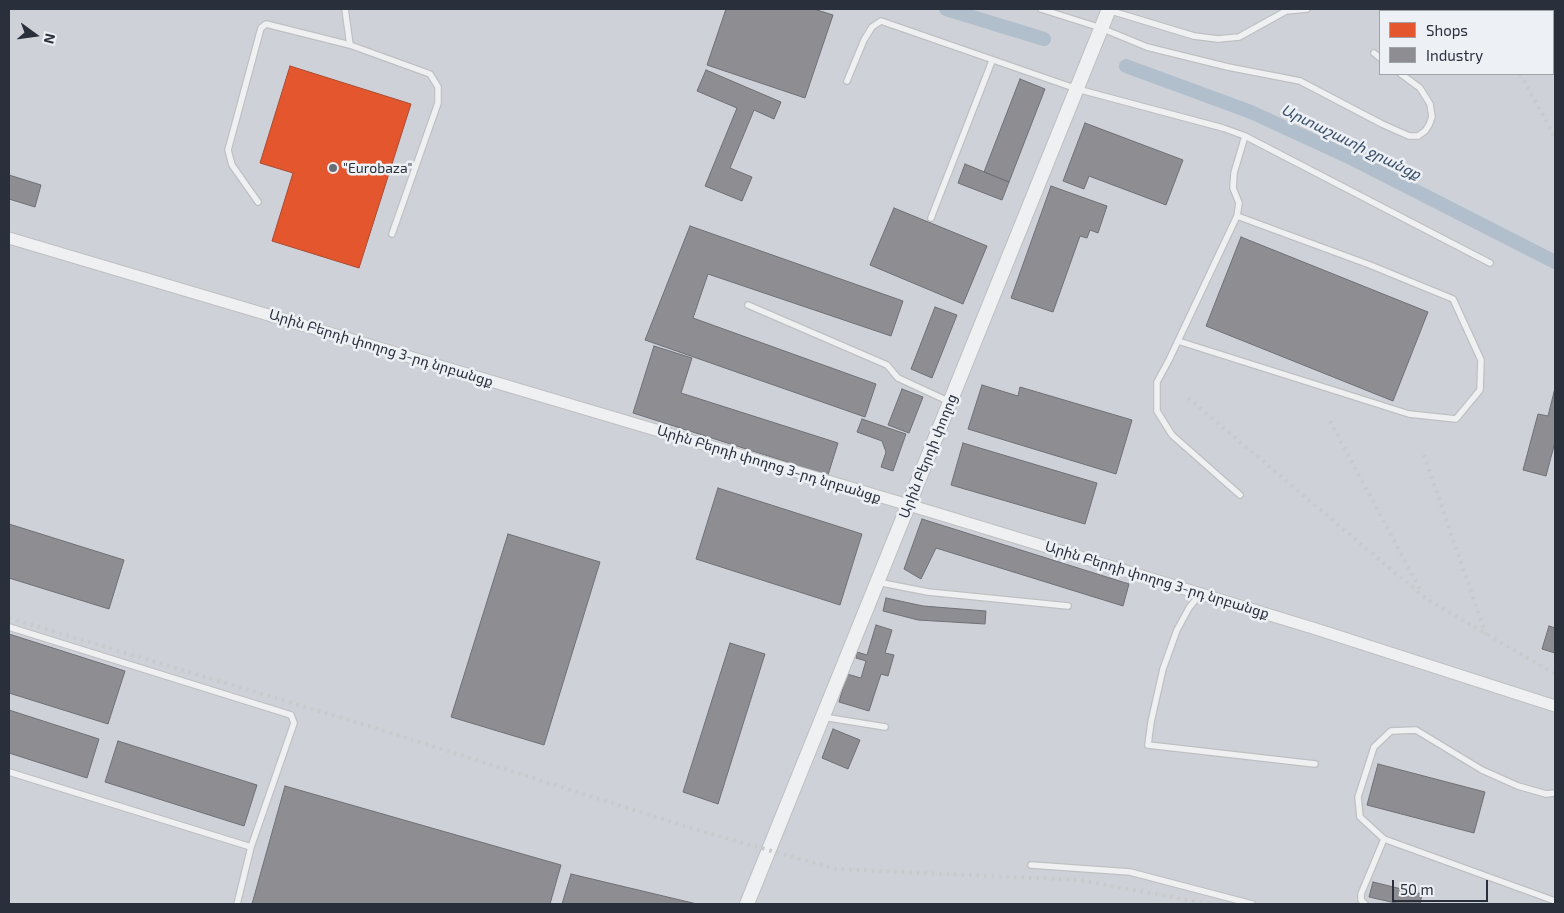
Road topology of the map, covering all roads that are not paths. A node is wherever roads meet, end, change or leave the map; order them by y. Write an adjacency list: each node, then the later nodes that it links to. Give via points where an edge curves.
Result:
1 (344, 9): 6 (lane)
2 (1041, 9): 5 (lane)
3 (1109, 9): 4 (lane, via 1194,36 1218,39 1239,37 1286,11); 5 (street, Արին Բերդի փողոց)
4 (1307, 9)
5 (1101, 28): 10 (lane, via 1147,47 1300,81 1382,124 1409,136 1418,136 1429,125 1432,117 1430,104 1420,88); 12 (street, Արին Բերդի փողոց)
6 (350, 45): 14 (lane, via 266,24 261,28 228,150 232,165); 17 (lane, via 430,74 438,87 438,103)
7 (1374, 53): 8 (lane)
8 (1379, 57)
9 (992, 61): 11 (lane, via 881,21 872,27 864,40); 12 (lane); 16 (lane)
10 (1402, 75)
11 (847, 81)
12 (1076, 89): 13 (lane); 22 (street, Արին Բերդի փողոց)
13 (1245, 136): 15 (lane, via 1234,173 1233,188 1239,203); 19 (lane)
14 (258, 202)
15 (1237, 216): 21 (lane); 21 (lane, via 1453,299 1481,360 1480,390 1456,419 1409,414)
16 (931, 218)
17 (392, 234)
18 (9, 238): 24 (street, Արին Բերդի փողոց 3-րդ նրբանցք)
19 (1490, 263)
20 (748, 305): 22 (lane, via 887,366 898,378)
21 (1178, 341): 23 (lane, via 1157,382 1157,411 1172,435)
22 (950, 402): 24 (street, Արին Բերդի փողոց)
23 (1240, 495)
24 (908, 505): 25 (street, Արին Բերդի փողոց); 26 (street, Արին Բերդի փողոց 3-րդ նրբանցք)
25 (877, 582): 27 (lane, via 928,592); 30 (street, Արին Բերդի փողոց)
26 (1200, 594): 29 (street, Արին Բերդի փողոց 3-րդ նրբանցք); 32 (lane, via 1177,630 1166,661 1148,745)
27 (1068, 606)
28 (9, 627): 36 (lane, via 291,715 294,723)
29 (1555, 706)
30 (823, 716): 31 (lane); 40 (street, Արին Բերդի փողոց)
31 (885, 727)
32 (1315, 764)
33 (9, 772): 36 (lane)
34 (1555, 793): 35 (lane, via 1546,794 1518,786 1491,774 1416,730 1391,731 1374,747 1358,797 1360,817)
35 (1384, 838): 38 (lane); 42 (lane, via 1361,894)
36 (251, 847): 39 (lane)
37 (1031, 865): 41 (lane, via 1130,872)
38 (1555, 901)
39 (237, 904)
40 (747, 904)
41 (1252, 904)
42 (1365, 904)

